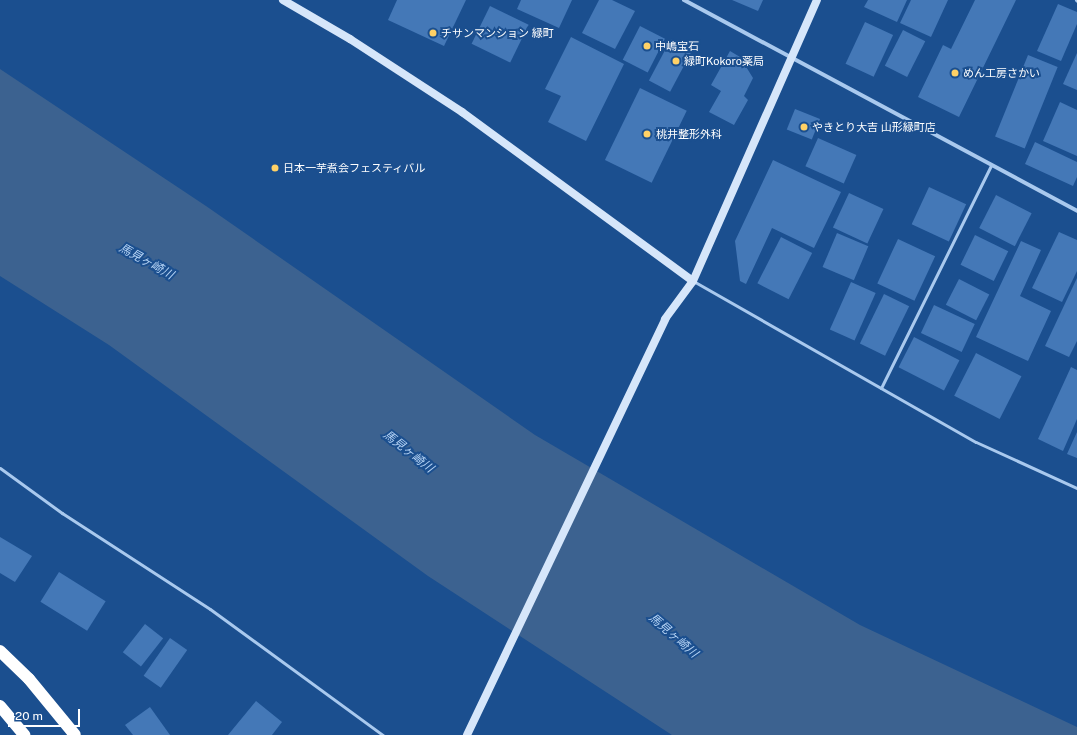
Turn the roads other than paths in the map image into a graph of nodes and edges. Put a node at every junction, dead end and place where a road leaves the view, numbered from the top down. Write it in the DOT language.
graph roads {
  1 [pos="283,0"];
  2 [pos="684,0"];
  3 [pos="817,0"];
  4 [pos="792,60"];
  5 [pos="991,165"];
  6 [pos="1077,210"];
  7 [pos="693,281"];
  8 [pos="881,388"];
  9 [pos="0,468"];
  10 [pos="1077,488"];
  11 [pos="0,652"];
  12 [pos="0,706"];
  13 [pos="24,735"];
  14 [pos="75,735"];
  15 [pos="382,735"];
  16 [pos="467,735"];
  1 -- 7 [label="street"];
  2 -- 4 [label="street"];
  3 -- 4 [label="street"];
  4 -- 5 [label="street"];
  4 -- 7 [label="street"];
  5 -- 6 [label="street"];
  5 -- 8 [label="lane"];
  7 -- 8 [label="lane"];
  7 -- 16 [label="street"];
  8 -- 10 [label="lane"];
  9 -- 15 [label="lane"];
  11 -- 14 [label="highway"];
  12 -- 13 [label="highway"];
}
